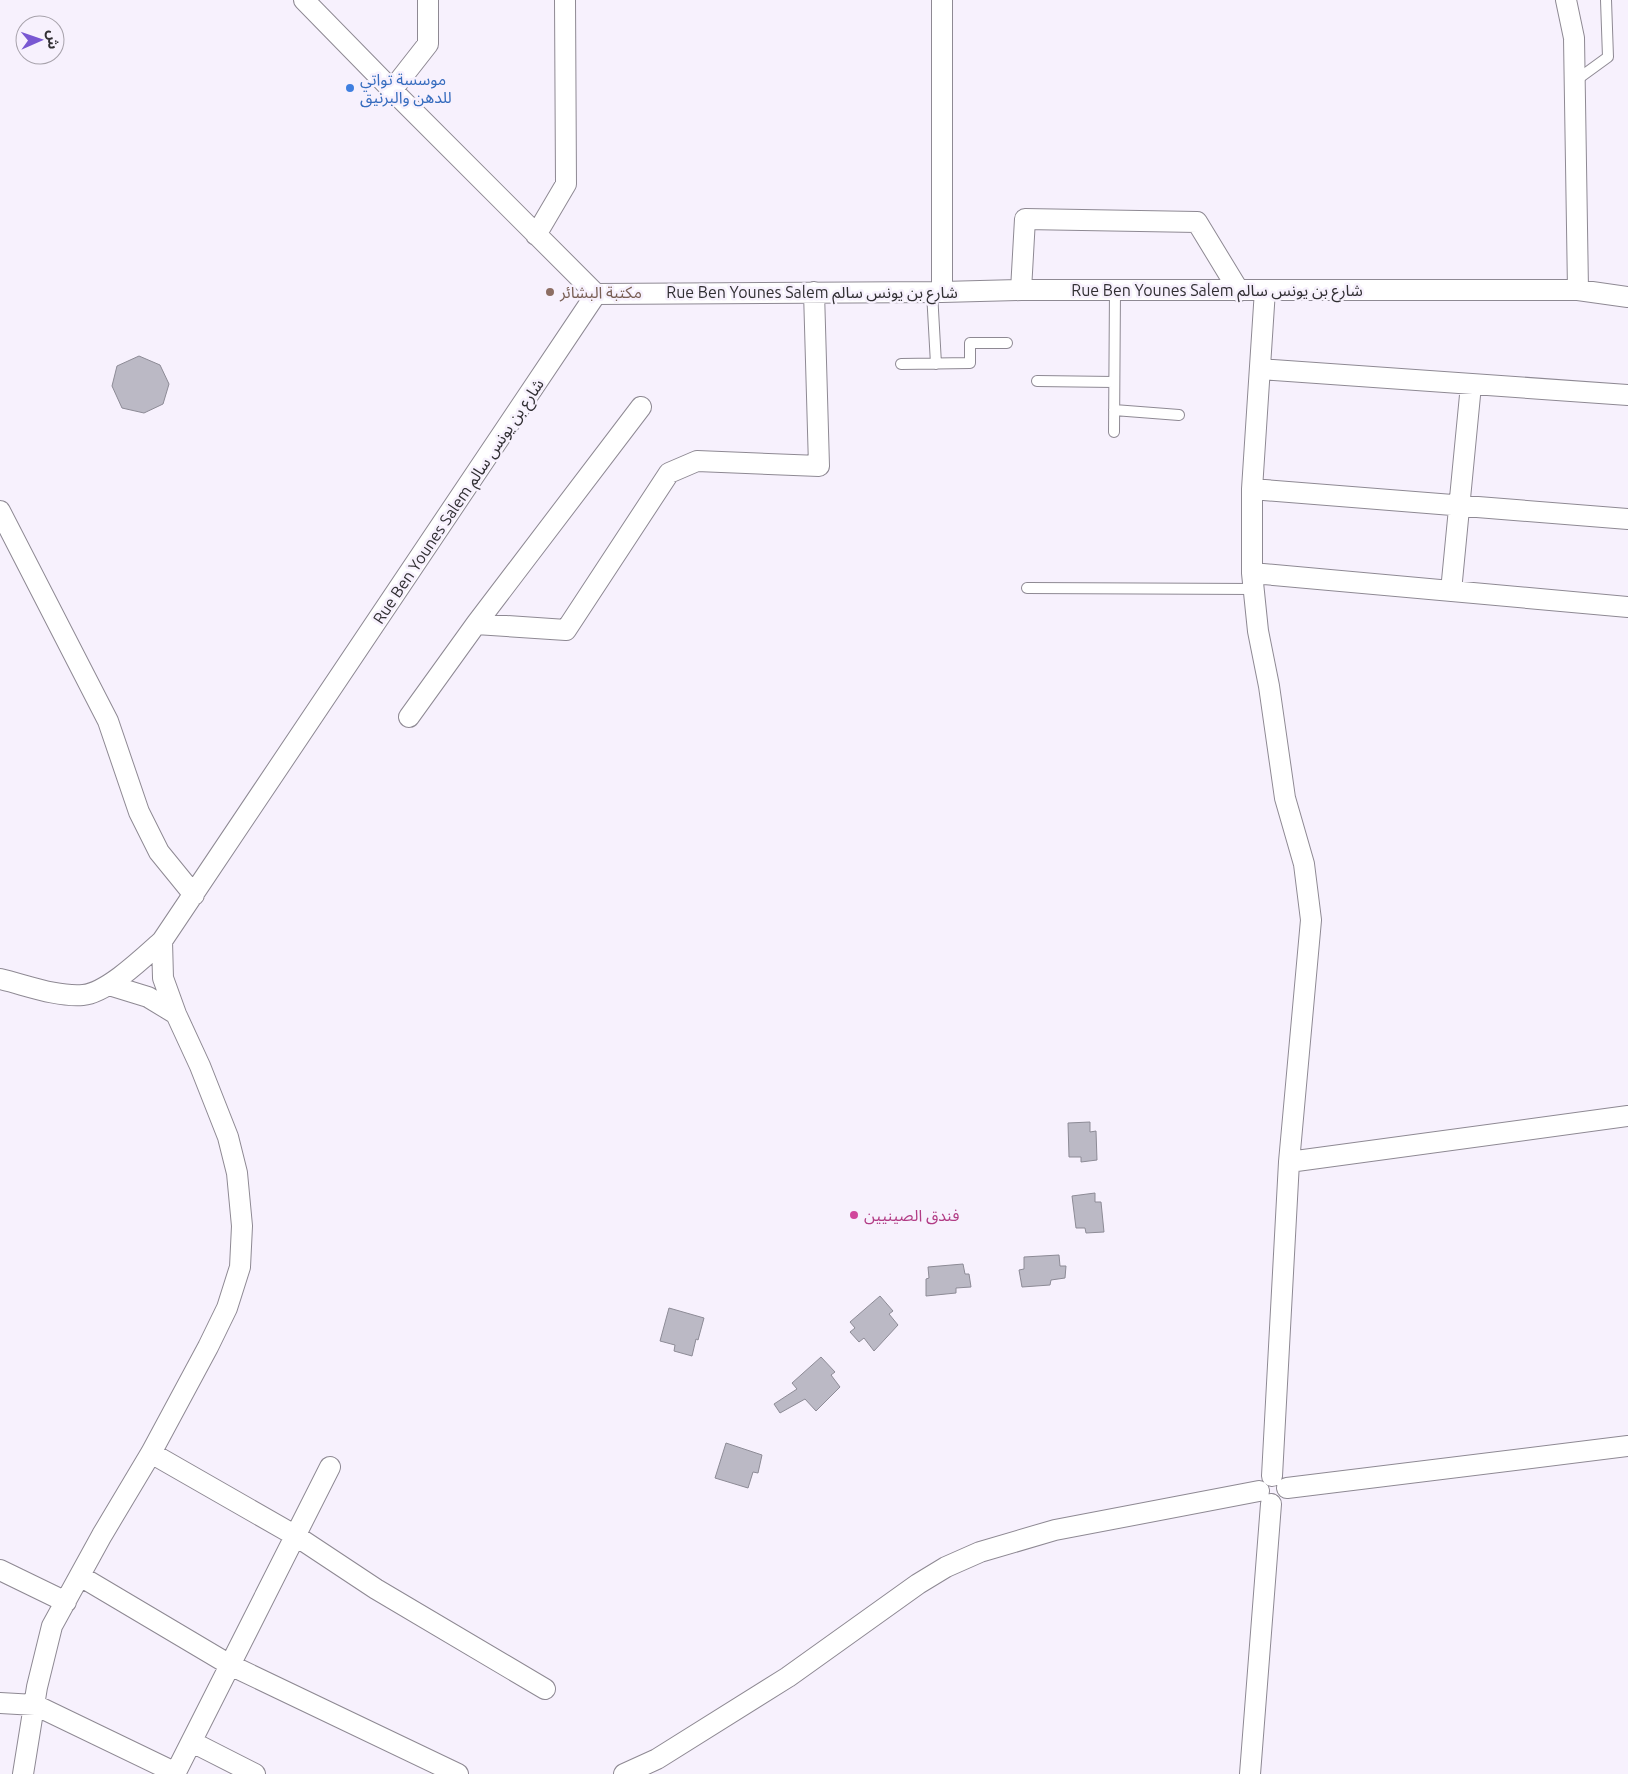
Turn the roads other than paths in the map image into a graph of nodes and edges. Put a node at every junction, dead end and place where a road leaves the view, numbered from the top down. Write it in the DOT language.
graph roads {
  1 [pos="304,0"];
  2 [pos="428,0"];
  3 [pos="565,0"];
  4 [pos="942,0"];
  5 [pos="1566,0"];
  6 [pos="1606,0"];
  7 [pos="1575,82"];
  8 [pos="392,90"];
  9 [pos="536,235"];
  10 [pos="1021,290"];
  11 [pos="1116,290"];
  12 [pos="1265,290"];
  13 [pos="1578,290"];
  14 [pos="1239,291"];
  15 [pos="814,292"];
  16 [pos="937,292"];
  17 [pos="596,294"];
  18 [pos="1626,300"];
  19 [pos="1007,343"];
  20 [pos="901,364"];
  21 [pos="936,364"];
  22 [pos="1260,369"];
  23 [pos="1037,381"];
  24 [pos="1114,382"];
  25 [pos="1471,385"];
  26 [pos="1628,395"];
  27 [pos="641,407"];
  28 [pos="1114,410"];
  29 [pos="1180,416"];
  30 [pos="1114,432"];
  31 [pos="1252,489"];
  32 [pos="1459,505"];
  33 [pos="0,511"];
  34 [pos="1628,519"];
  35 [pos="1253,581"];
  36 [pos="1027,588"];
  37 [pos="1451,591"];
  38 [pos="1628,607"];
  39 [pos="476,624"];
  40 [pos="409,717"];
  41 [pos="194,895"];
  42 [pos="162,941"];
  43 [pos="0,979"];
  44 [pos="109,985"];
  45 [pos="176,1014"];
  46 [pos="1628,1116"];
  47 [pos="1289,1162"];
  48 [pos="1628,1446"];
  49 [pos="151,1453"];
  50 [pos="330,1467"];
  51 [pos="1272,1490"];
  52 [pos="296,1536"];
  53 [pos="0,1570"];
  54 [pos="80,1576"];
  55 [pos="66,1602"];
  56 [pos="230,1665"];
  57 [pos="545,1689"];
  58 [pos="0,1703"];
  59 [pos="34,1704"];
  60 [pos="192,1742"];
  61 [pos="23,1774"];
  62 [pos="176,1774"];
  63 [pos="255,1774"];
  64 [pos="458,1774"];
  65 [pos="624,1774"];
  66 [pos="1250,1774"];
  1 -- 8 [label="street"];
  2 -- 8 [label="street"];
  3 -- 9 [label="street"];
  4 -- 16 [label="street"];
  5 -- 7 [label="street"];
  6 -- 7 [label="lane"];
  7 -- 13 [label="street"];
  8 -- 9 [label="street"];
  9 -- 17 [label="street"];
  10 -- 11 [label="street, Rue Ben Younes Salem شارع بن يونس سالم"];
  10 -- 14 [label="street"];
  10 -- 16 [label="street, Rue Ben Younes Salem شارع بن يونس سالم"];
  11 -- 14 [label="street, Rue Ben Younes Salem شارع بن يونس سالم"];
  11 -- 24 [label="lane"];
  12 -- 13 [label="street, Rue Ben Younes Salem شارع بن يونس سالم"];
  12 -- 14 [label="street, Rue Ben Younes Salem شارع بن يونس سالم"];
  12 -- 22 [label="street"];
  13 -- 18 [label="street, Rue Ben Younes Salem شارع بن يونس سالم"];
  15 -- 16 [label="street, Rue Ben Younes Salem شارع بن يونس سالم"];
  15 -- 17 [label="street, Rue Ben Younes Salem شارع بن يونس سالم"];
  15 -- 39 [label="street"];
  16 -- 21 [label="lane"];
  17 -- 41 [label="street, Rue Ben Younes Salem شارع بن يونس سالم"];
  19 -- 21 [label="lane"];
  20 -- 21 [label="lane"];
  22 -- 25 [label="street"];
  22 -- 31 [label="street"];
  23 -- 24 [label="lane"];
  24 -- 28 [label="lane"];
  25 -- 26 [label="street"];
  25 -- 32 [label="street"];
  27 -- 39 [label="street"];
  28 -- 29 [label="lane"];
  28 -- 30 [label="lane"];
  31 -- 32 [label="street"];
  31 -- 35 [label="street"];
  32 -- 34 [label="street"];
  32 -- 37 [label="street"];
  33 -- 41 [label="street"];
  35 -- 36 [label="lane"];
  35 -- 37 [label="street"];
  35 -- 47 [label="street"];
  37 -- 38 [label="street"];
  39 -- 40 [label="street"];
  41 -- 42 [label="street, Rue Ben Younes Salem شارع بن يونس سالم"];
  42 -- 44 [label="street, Rue Ben Younes Salem شارع بن يونس سالم"];
  42 -- 45 [label="street"];
  43 -- 44 [label="street, Rue Ben Younes Salem شارع بن يونس سالم"];
  44 -- 45 [label="street"];
  45 -- 49 [label="street"];
  46 -- 47 [label="street"];
  47 -- 51 [label="street"];
  48 -- 51 [label="street"];
  49 -- 52 [label="street"];
  49 -- 54 [label="street"];
  50 -- 52 [label="street"];
  51 -- 65 [label="street"];
  51 -- 66 [label="street"];
  52 -- 56 [label="street"];
  52 -- 57 [label="street"];
  53 -- 55 [label="street"];
  54 -- 55 [label="street"];
  54 -- 56 [label="street"];
  55 -- 59 [label="street"];
  56 -- 60 [label="street"];
  56 -- 64 [label="street"];
  58 -- 59 [label="street"];
  59 -- 61 [label="street"];
  59 -- 62 [label="street"];
  60 -- 62 [label="street"];
  60 -- 63 [label="street"];
}
